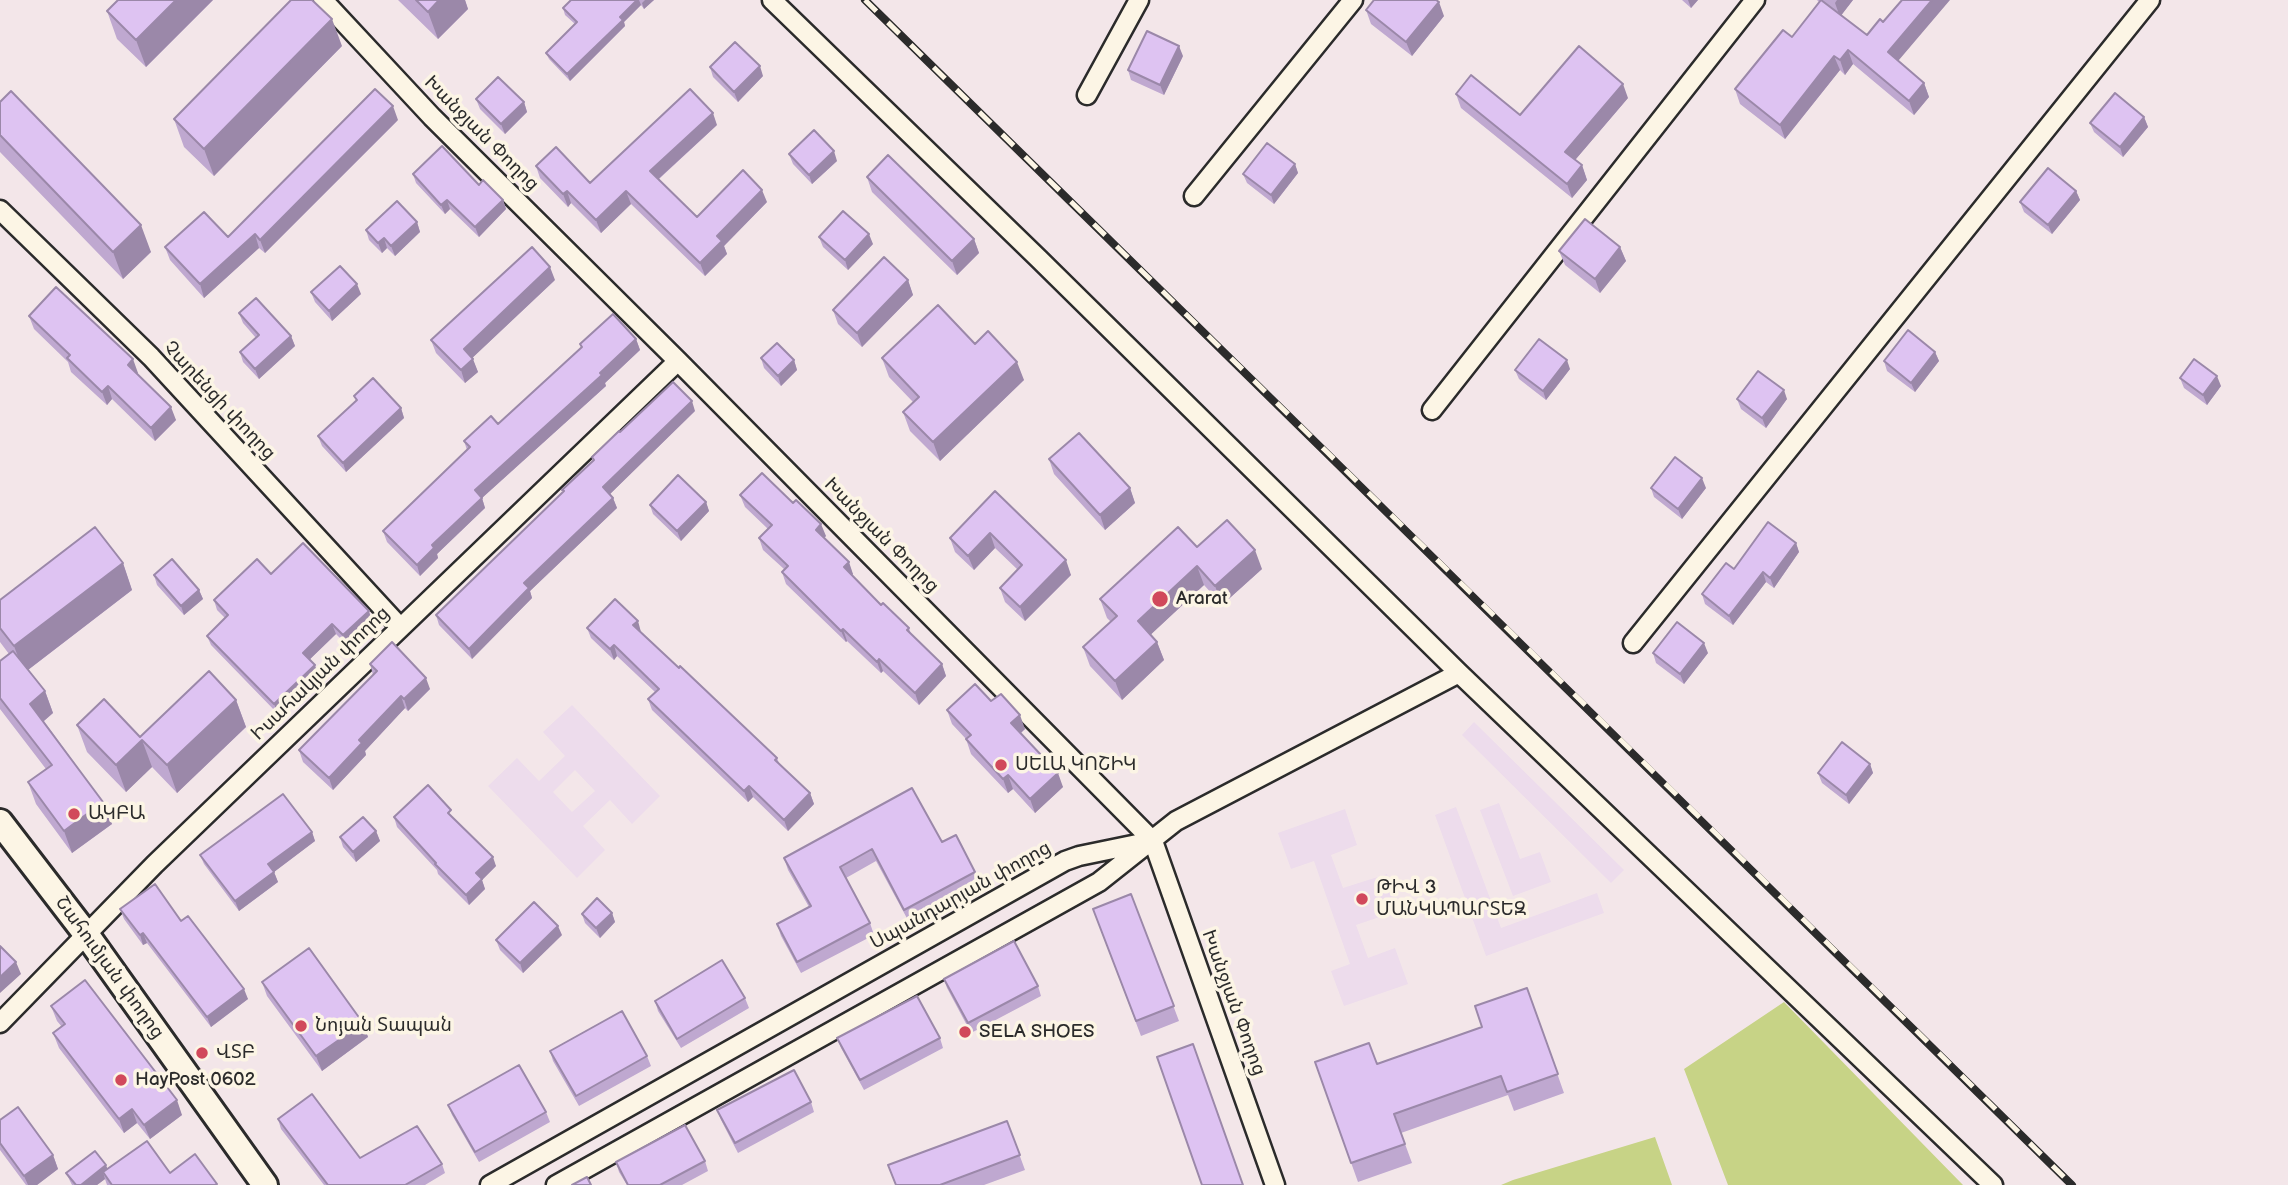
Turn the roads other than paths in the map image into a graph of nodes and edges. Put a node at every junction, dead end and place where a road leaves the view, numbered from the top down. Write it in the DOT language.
graph roads {
  1 [pos="323,0"];
  2 [pos="772,0"];
  3 [pos="1139,0"];
  4 [pos="1353,0"];
  5 [pos="1755,0"];
  6 [pos="2150,0"];
  7 [pos="1087,95"];
  8 [pos="1194,196"];
  9 [pos="0,210"];
  10 [pos="678,361"];
  11 [pos="1432,410"];
  12 [pos="400,627"];
  13 [pos="1633,643"];
  14 [pos="1459,673"];
  15 [pos="0,822"];
  16 [pos="1153,841"];
  17 [pos="86,934"];
  18 [pos="0,1023"];
  19 [pos="265,1185"];
  20 [pos="490,1185"];
  21 [pos="556,1185"];
  22 [pos="1275,1185"];
  23 [pos="1993,1185"];
  1 -- 10 [label="street, Խանջյան Փողոց"];
  2 -- 14 [label="street"];
  3 -- 7 [label="street"];
  4 -- 8 [label="street"];
  5 -- 11 [label="street"];
  6 -- 13 [label="street"];
  9 -- 12 [label="street, Չարենցի փողոց"];
  10 -- 12 [label="street, Իսահակյան փողոց"];
  10 -- 16 [label="street, Խանջյան Փողոց"];
  12 -- 17 [label="street, Իսահակյան փողոց"];
  14 -- 16 [label="street"];
  14 -- 23 [label="street"];
  15 -- 17 [label="main road, Շահումյան փողոց"];
  16 -- 20 [label="street, Սպանդարյան փողոց"];
  16 -- 21 [label="street"];
  16 -- 22 [label="street, Խանջյան Փողոց"];
  17 -- 18 [label="street, Իսահակյան փողոց"];
  17 -- 19 [label="main road, Շահումյան փողոց"];
}
